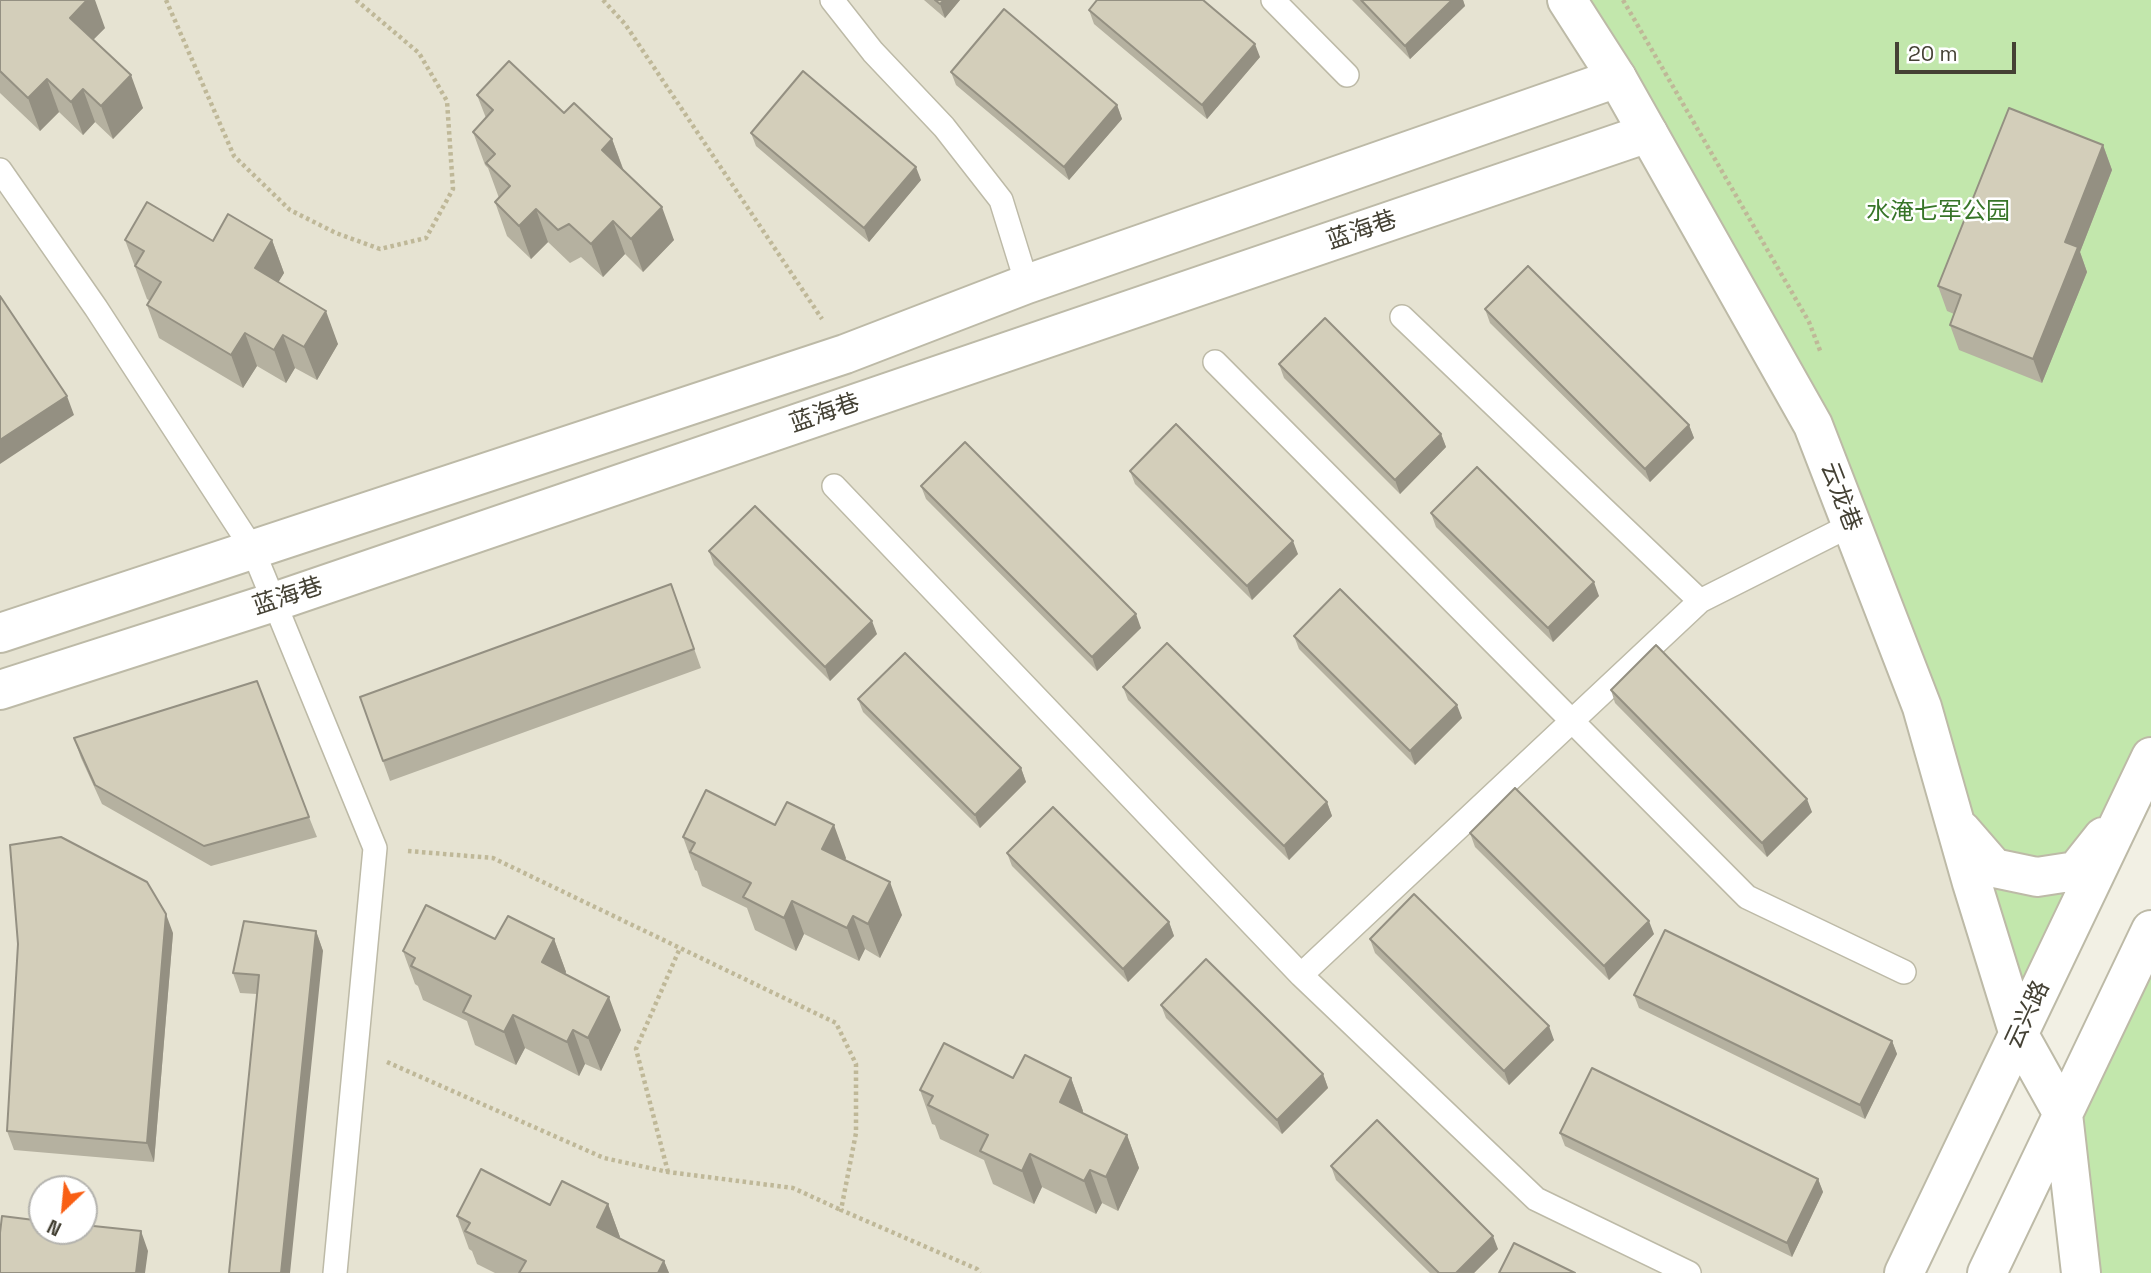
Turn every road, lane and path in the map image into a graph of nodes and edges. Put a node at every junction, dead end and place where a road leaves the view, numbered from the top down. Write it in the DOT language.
graph roads {
  1 [pos="166,0"];
  2 [pos="356,0"];
  3 [pos="603,0"];
  4 [pos="832,0"];
  5 [pos="1273,0"];
  6 [pos="1567,0"];
  7 [pos="1347,75"];
  8 [pos="1617,78"];
  9 [pos="1648,133"];
  10 [pos="0,170"];
  11 [pos="1027,284"];
  12 [pos="1402,317"];
  13 [pos="845,354"];
  14 [pos="1214,362"];
  15 [pos="834,486"];
  16 [pos="1851,525"];
  17 [pos="252,548"];
  18 [pos="1700,601"];
  19 [pos="274,602"];
  20 [pos="0,633"];
  21 [pos="0,690"];
  22 [pos="1573,720"];
  23 [pos="2151,757"];
  24 [pos="2128,805"];
  25 [pos="1955,823"];
  26 [pos="375,848"];
  27 [pos="2151,930"];
  28 [pos="680,948"];
  29 [pos="1904,972"];
  30 [pos="1301,975"];
  31 [pos="2019,1035"];
  32 [pos="356,1048"];
  33 [pos="2063,1114"];
  34 [pos="668,1172"];
  35 [pos="841,1210"];
  36 [pos="335,1273"];
  37 [pos="980,1273"];
  38 [pos="1689,1273"];
  39 [pos="1904,1273"];
  40 [pos="1987,1273"];
  41 [pos="2081,1273"];
  1 -- 2 [label="path"];
  3 -- 13 [label="path"];
  4 -- 11 [label="lane"];
  5 -- 7 [label="lane"];
  6 -- 8 [label="street, 云龙巷"];
  8 -- 9 [label="street, 云龙巷"];
  8 -- 11 [label="street, 蓝海巷"];
  9 -- 16 [label="street, 云龙巷"];
  9 -- 19 [label="street, 蓝海巷"];
  10 -- 17 [label="lane"];
  11 -- 13 [label="street, 蓝海巷"];
  12 -- 18 [label="lane"];
  13 -- 17 [label="street, 蓝海巷"];
  14 -- 22 [label="lane"];
  15 -- 30 [label="lane"];
  16 -- 18 [label="lane"];
  16 -- 25 [label="street, 云龙巷"];
  17 -- 19 [label="lane"];
  17 -- 20 [label="street, 蓝海巷"];
  18 -- 22 [label="lane"];
  19 -- 21 [label="street, 蓝海巷"];
  19 -- 26 [label="lane"];
  22 -- 29 [label="lane"];
  22 -- 30 [label="lane"];
  23 -- 24 [label="street, 云兴路"];
  24 -- 25 [label="street"];
  24 -- 31 [label="street, 云兴路"];
  25 -- 31 [label="street, 云龙巷"];
  26 -- 28 [label="path"];
  26 -- 32 [label="lane"];
  27 -- 33 [label="street"];
  28 -- 34 [label="path"];
  28 -- 35 [label="path"];
  30 -- 38 [label="lane"];
  31 -- 33 [label="street, 云龙巷"];
  31 -- 39 [label="street, 云兴路"];
  32 -- 34 [label="path"];
  32 -- 36 [label="lane"];
  33 -- 40 [label="street"];
  33 -- 41 [label="street"];
  34 -- 35 [label="path"];
  35 -- 37 [label="path"];
}
